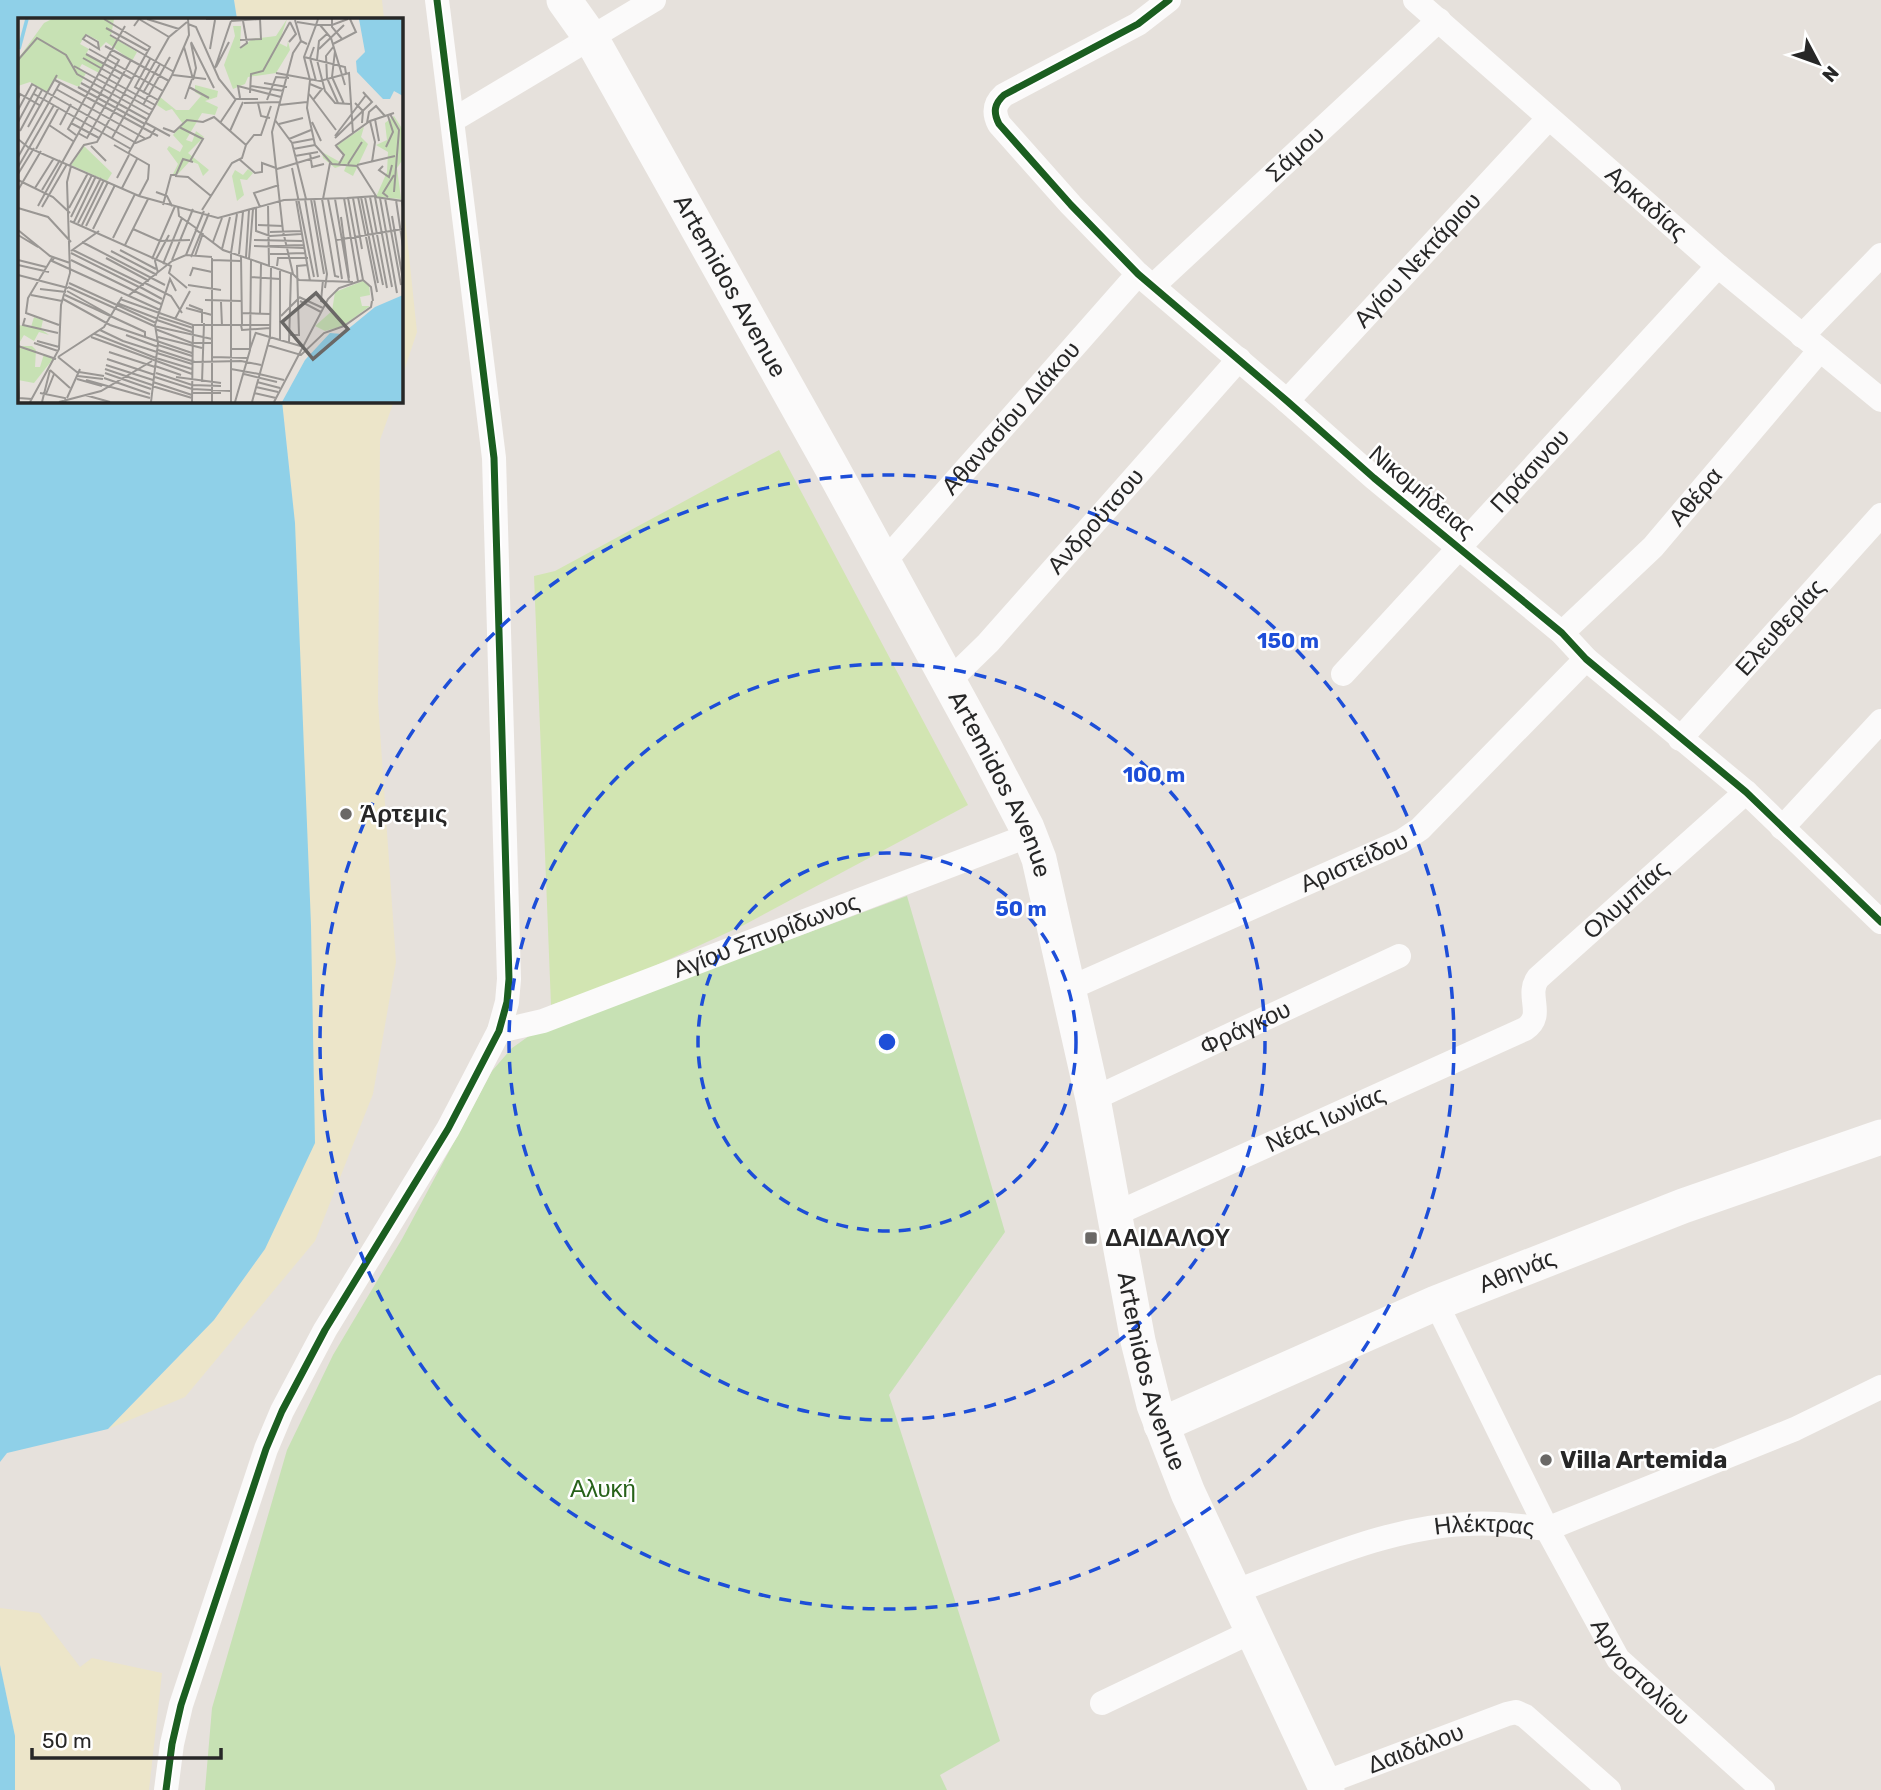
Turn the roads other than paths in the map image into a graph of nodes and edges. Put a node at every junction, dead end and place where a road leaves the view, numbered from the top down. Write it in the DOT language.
graph roads {
  1 [pos="437,0"];
  2 [pos="564,0"];
  3 [pos="653,0"];
  4 [pos="1169,0"];
  5 [pos="1415,0"];
  6 [pos="1439,20"];
  7 [pos="591,38"];
  8 [pos="1548,118"];
  9 [pos="453,120"];
  10 [pos="1881,255"];
  11 [pos="1718,266"];
  12 [pos="1146,280"];
  13 [pos="1811,343"];
  14 [pos="1239,359"];
  15 [pos="1881,400"];
  16 [pos="1287,401"];
  17 [pos="1881,515"];
  18 [pos="1458,548"];
  19 [pos="884,562"];
  20 [pos="1562,633"];
  21 [pos="1586,659"];
  22 [pos="1343,674"];
  23 [pos="949,681"];
  24 [pos="1881,721"];
  25 [pos="1680,739"];
  26 [pos="1746,792"];
  27 [pos="1782,828"];
  28 [pos="1030,835"];
  29 [pos="1877,911"];
  30 [pos="1399,956"];
  31 [pos="1068,989"];
  32 [pos="1534,1020"];
  33 [pos="499,1031"];
  34 [pos="1093,1099"];
  35 [pos="1881,1137"];
  36 [pos="1113,1215"];
  37 [pos="1436,1303"];
  38 [pos="1881,1387"];
  39 [pos="1161,1426"];
  40 [pos="1547,1529"];
  41 [pos="1236,1591"];
  42 [pos="1253,1631"];
  43 [pos="1102,1703"];
  44 [pos="1325,1786"];
  45 [pos="166,1790"];
  46 [pos="1609,1790"];
  47 [pos="1763,1790"];
  1 -- 9 [label="street"];
  2 -- 7 [label="main road, Artemidos Avenue"];
  3 -- 7 [label="street"];
  4 -- 12 [label="street, Νικομήδειας"];
  5 -- 6 [label="street, Αρκαδίας"];
  6 -- 8 [label="street, Αρκαδίας"];
  6 -- 12 [label="street, Σάμου"];
  7 -- 9 [label="street"];
  7 -- 19 [label="main road, Artemidos Avenue"];
  8 -- 11 [label="street, Αρκαδίας"];
  8 -- 16 [label="street, Αγίου Νεκτάριου"];
  9 -- 33 [label="street"];
  10 -- 13 [label="street, Αθέρα"];
  11 -- 13 [label="street, Αρκαδίας"];
  11 -- 18 [label="street, Πράσινου"];
  12 -- 14 [label="street, Νικομήδειας"];
  12 -- 19 [label="street, Αθανασίου Διάκου"];
  13 -- 15 [label="street, Αρκαδίας"];
  13 -- 20 [label="street, Αθέρα"];
  14 -- 16 [label="street, Νικομήδειας"];
  14 -- 23 [label="street, Ανδρούτσου"];
  16 -- 18 [label="street, Νικομήδειας"];
  17 -- 25 [label="street, Ελευθερίας"];
  18 -- 20 [label="street, Νικομήδειας"];
  18 -- 22 [label="street, Πράσινου"];
  19 -- 23 [label="main road, Artemidos Avenue"];
  20 -- 21 [label="street, Νικομήδειας"];
  21 -- 25 [label="street, Νικομήδειας"];
  21 -- 31 [label="street, Αριστείδου"];
  23 -- 28 [label="main road, Artemidos Avenue"];
  24 -- 27 [label="street"];
  25 -- 26 [label="street, Νικομήδειας"];
  26 -- 27 [label="street, Νικομήδειας"];
  26 -- 32 [label="street, Ολυμπίας"];
  27 -- 29 [label="street, Νικομήδειας"];
  28 -- 31 [label="main road, Artemidos Avenue"];
  28 -- 33 [label="street, Αγίου Σπυρίδωνος"];
  30 -- 34 [label="street, Φράγκου"];
  31 -- 34 [label="main road, Artemidos Avenue"];
  32 -- 36 [label="street, Νέας Ιωνίας"];
  33 -- 45 [label="street"];
  34 -- 36 [label="main road, Artemidos Avenue"];
  35 -- 37 [label="main road, Αθηνάς"];
  36 -- 39 [label="main road, Artemidos Avenue"];
  37 -- 39 [label="main road, Αθηνάς"];
  37 -- 40 [label="street, Αργοστολίου"];
  38 -- 40 [label="street, Ηλέκτρας"];
  39 -- 41 [label="main road, Artemidos Avenue"];
  40 -- 41 [label="street, Ηλέκτρας"];
  40 -- 47 [label="street, Αργοστολίου"];
  41 -- 42 [label="main road, Artemidos Avenue"];
  42 -- 43 [label="street"];
  42 -- 44 [label="main road, Artemidos Avenue"];
  44 -- 46 [label="street, Δαιδάλου"];
}
